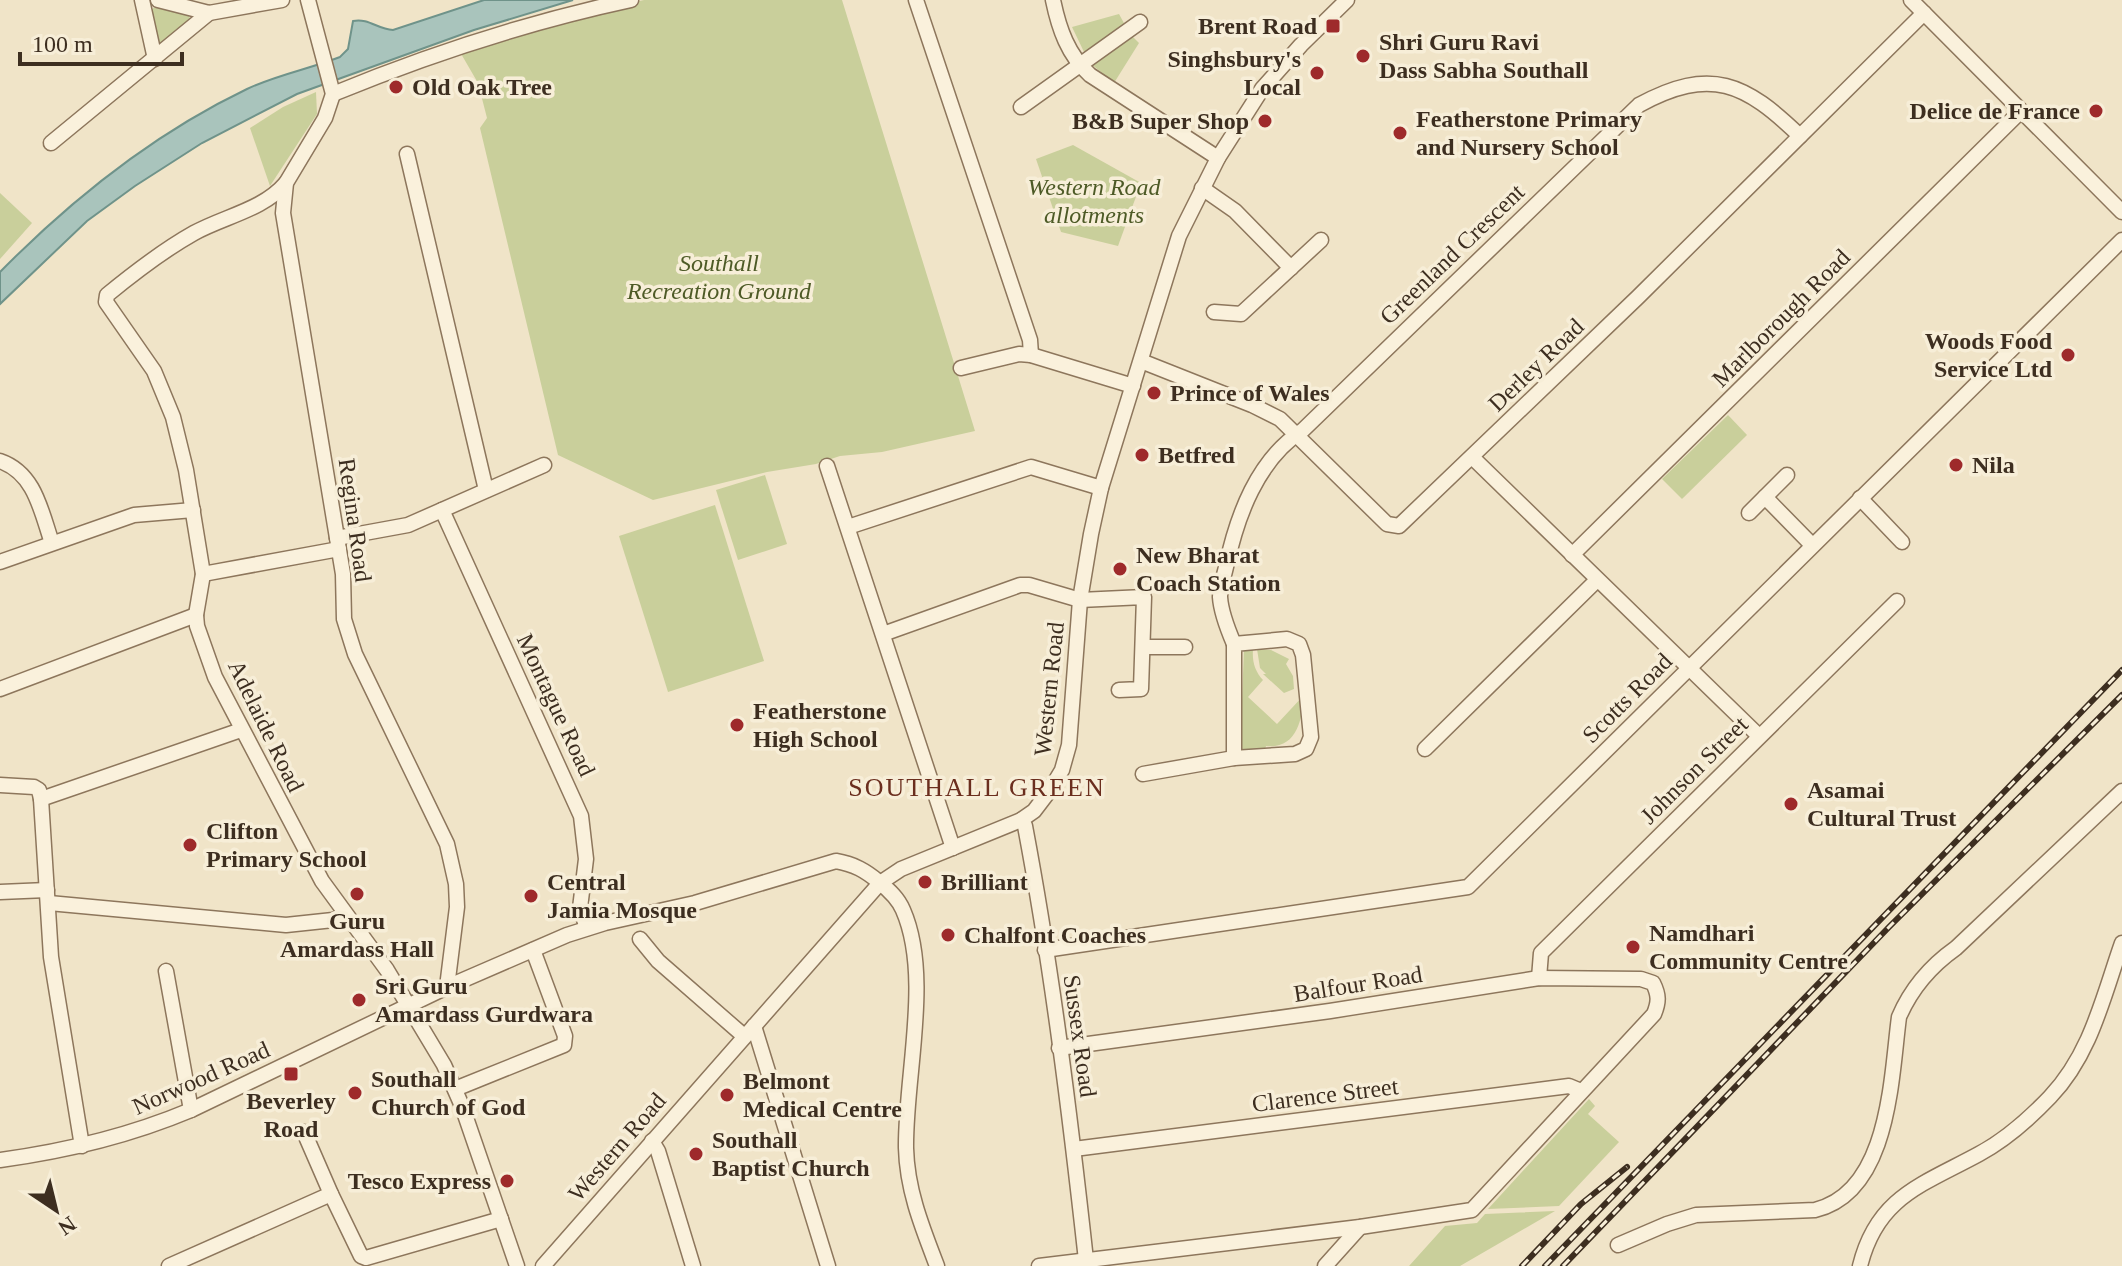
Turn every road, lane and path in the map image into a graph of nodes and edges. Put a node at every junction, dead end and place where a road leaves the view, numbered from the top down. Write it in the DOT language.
graph roads {
  1 [pos="142,0"];
  2 [pos="158,0"];
  3 [pos="282,0"];
  4 [pos="308,0"];
  5 [pos="631,0"];
  6 [pos="916,0"];
  7 [pos="1053,0"];
  8 [pos="1347,0"];
  9 [pos="1911,0"];
  10 [pos="209,13"];
  11 [pos="1924,13"];
  12 [pos="1140,22"];
  13 [pos="155,59"];
  14 [pos="1079,65"];
  15 [pos="332,90"];
  16 [pos="1021,107"];
  17 [pos="2021,111"];
  18 [pos="1800,136"];
  19 [pos="51,143"];
  20 [pos="407,154"];
  21 [pos="1218,158"];
  22 [pos="286,183"];
  23 [pos="1202,188"];
  24 [pos="259,204"];
  25 [pos="2122,212"];
  26 [pos="285,223"];
  27 [pos="1321,240"];
  28 [pos="2122,240"];
  29 [pos="1291,268"];
  30 [pos="1214,312"];
  31 [pos="1031,355"];
  32 [pos="1141,361"];
  33 [pos="961,368"];
  34 [pos="1133,386"];
  35 [pos="1297,434"];
  36 [pos="1472,457"];
  37 [pos="0,461"];
  38 [pos="544,465"];
  39 [pos="827,466"];
  40 [pos="1787,475"];
  41 [pos="1101,488"];
  42 [pos="486,490"];
  43 [pos="1765,497"];
  44 [pos="1860,498"];
  45 [pos="193,510"];
  46 [pos="442,510"];
  47 [pos="1749,513"];
  48 [pos="848,527"];
  49 [pos="1902,542"];
  50 [pos="52,543"];
  51 [pos="338,544"];
  52 [pos="1812,545"];
  53 [pos="1572,555"];
  54 [pos="0,562"];
  55 [pos="203,574"];
  56 [pos="1597,580"];
  57 [pos="1080,600"];
  58 [pos="1897,601"];
  59 [pos="196,615"];
  60 [pos="883,634"];
  61 [pos="1234,644"];
  62 [pos="1143,647"];
  63 [pos="1185,647"];
  64 [pos="1688,668"];
  65 [pos="0,689"];
  66 [pos="1119,690"];
  67 [pos="241,730"];
  68 [pos="1759,736"];
  69 [pos="1425,749"];
  70 [pos="1234,758"];
  71 [pos="1143,774"];
  72 [pos="0,785"];
  73 [pos="2122,791"];
  74 [pos="38,793"];
  75 [pos="1021,820"];
  76 [pos="953,848"];
  77 [pos="880,883"];
  78 [pos="47,890"];
  79 [pos="0,892"];
  80 [pos="345,915"];
  81 [pos="587,928"];
  82 [pos="640,939"];
  83 [pos="2122,943"];
  84 [pos="533,950"];
  85 [pos="1045,950"];
  86 [pos="451,951"];
  87 [pos="166,971"];
  88 [pos="471,977"];
  89 [pos="1539,978"];
  90 [pos="447,987"];
  91 [pos="410,1005"];
  92 [pos="749,1031"];
  93 [pos="1059,1048"];
  94 [pos="455,1089"];
  95 [pos="1581,1091"];
  96 [pos="191,1110"];
  97 [pos="304,1132"];
  98 [pos="652,1141"];
  99 [pos="82,1146"];
  100 [pos="1074,1149"];
  101 [pos="0,1160"];
  102 [pos="331,1194"];
  103 [pos="501,1219"];
  104 [pos="1360,1227"];
  105 [pos="1618,1245"];
  106 [pos="1157,1258"];
  107 [pos="1086,1260"];
  108 [pos="169,1266"];
  109 [pos="517,1266"];
  110 [pos="543,1266"];
  111 [pos="693,1266"];
  112 [pos="828,1266"];
  113 [pos="937,1266"];
  114 [pos="1039,1266"];
  115 [pos="1325,1266"];
  116 [pos="1860,1266"];
  1 -- 13 [label="street"];
  2 -- 10 [label="street"];
  3 -- 10 [label="street"];
  4 -- 15 [label="street"];
  5 -- 15 [label="street"];
  6 -- 31 [label="street"];
  7 -- 14 [label="street"];
  8 -- 21 [label="street, Western Road"];
  9 -- 11 [label="street"];
  10 -- 13 [label="street"];
  11 -- 17 [label="street"];
  11 -- 18 [label="street, Derley Road"];
  12 -- 14 [label="street"];
  13 -- 19 [label="street"];
  14 -- 16 [label="street"];
  14 -- 21 [label="street"];
  15 -- 22 [label="street, Regina Road"];
  17 -- 25 [label="street"];
  17 -- 53 [label="street, Marlborough Road"];
  18 -- 35 [label="street, Greenland Crescent"];
  18 -- 36 [label="street, Derley Road"];
  20 -- 42 [label="street"];
  21 -- 23 [label="street, Western Road"];
  22 -- 24 [label="street"];
  22 -- 26 [label="street, Regina Road"];
  23 -- 29 [label="street"];
  23 -- 32 [label="street, Western Road"];
  24 -- 26 [label="street"];
  24 -- 45 [label="street, Adelaide Road"];
  26 -- 51 [label="street, Regina Road"];
  27 -- 29 [label="street"];
  28 -- 44 [label="street, Scotts Road"];
  29 -- 30 [label="street"];
  31 -- 33 [label="street"];
  31 -- 34 [label="street"];
  32 -- 34 [label="street, Western Road"];
  32 -- 35 [label="street, Derley Road"];
  34 -- 41 [label="street, Western Road"];
  35 -- 36 [label="street, Derley Road"];
  35 -- 61 [label="street, Greenland Crescent"];
  36 -- 53 [label="street"];
  37 -- 50 [label="street"];
  38 -- 42 [label="street"];
  39 -- 48 [label="street"];
  40 -- 43 [label="street"];
  41 -- 48 [label="street"];
  41 -- 57 [label="street, Western Road"];
  42 -- 46 [label="street"];
  43 -- 47 [label="street"];
  43 -- 52 [label="street"];
  44 -- 49 [label="street"];
  44 -- 52 [label="street, Scotts Road"];
  45 -- 50 [label="street"];
  45 -- 55 [label="street, Adelaide Road"];
  46 -- 51 [label="street"];
  46 -- 81 [label="street, Montague Road"];
  48 -- 60 [label="street"];
  50 -- 54 [label="street"];
  51 -- 55 [label="street"];
  51 -- 86 [label="street, Regina Road"];
  52 -- 64 [label="street, Scotts Road"];
  53 -- 56 [label="street"];
  55 -- 59 [label="street, Adelaide Road"];
  56 -- 64 [label="street"];
  56 -- 69 [label="street"];
  57 -- 60 [label="street"];
  57 -- 62 [label="street"];
  57 -- 75 [label="street, Western Road"];
  58 -- 68 [label="street, Johnson Street"];
  59 -- 65 [label="street"];
  59 -- 67 [label="street, Adelaide Road"];
  60 -- 76 [label="street"];
  61 -- 70 [label="street"];
  61 -- 70 [label="street"];
  62 -- 63 [label="street"];
  62 -- 66 [label="street"];
  64 -- 68 [label="street"];
  64 -- 85 [label="street, Scotts Road"];
  67 -- 74 [label="street"];
  67 -- 80 [label="street, Adelaide Road"];
  68 -- 89 [label="street, Johnson Street"];
  70 -- 71 [label="street"];
  72 -- 74 [label="street"];
  73 -- 105 [label="street"];
  74 -- 78 [label="street"];
  75 -- 76 [label="street, Western Road"];
  75 -- 85 [label="street, Sussex Road"];
  76 -- 77 [label="street, Western Road"];
  77 -- 81 [label="street, Norwood Road"];
  77 -- 92 [label="street, Western Road"];
  77 -- 113 [label="street"];
  78 -- 79 [label="street"];
  78 -- 80 [label="street"];
  78 -- 99 [label="street"];
  80 -- 91 [label="street, Adelaide Road"];
  81 -- 84 [label="street, Norwood Road"];
  82 -- 92 [label="street"];
  83 -- 116 [label="street"];
  84 -- 88 [label="street, Norwood Road"];
  84 -- 94 [label="street"];
  85 -- 93 [label="street, Sussex Road"];
  86 -- 88 [label="street"];
  86 -- 90 [label="street, Regina Road"];
  87 -- 96 [label="street"];
  88 -- 90 [label="street, Norwood Road"];
  89 -- 93 [label="street, Balfour Road"];
  89 -- 95 [label="street, Balfour Road"];
  90 -- 91 [label="street, Norwood Road"];
  91 -- 94 [label="street, Adelaide Road"];
  91 -- 96 [label="street, Norwood Road"];
  92 -- 98 [label="street, Western Road"];
  92 -- 112 [label="street"];
  93 -- 100 [label="street, Sussex Road"];
  94 -- 103 [label="street, Adelaide Road"];
  95 -- 100 [label="street, Clarence Street"];
  95 -- 104 [label="street"];
  96 -- 99 [label="street, Norwood Road"];
  97 -- 102 [label="street"];
  98 -- 110 [label="street, Western Road"];
  98 -- 111 [label="street"];
  99 -- 101 [label="street, Norwood Road"];
  100 -- 107 [label="street, Sussex Road"];
  102 -- 103 [label="street"];
  102 -- 108 [label="street"];
  103 -- 109 [label="street, Adelaide Road"];
  104 -- 106 [label="street"];
  104 -- 115 [label="street"];
  106 -- 107 [label="street"];
  107 -- 114 [label="street"];
}
